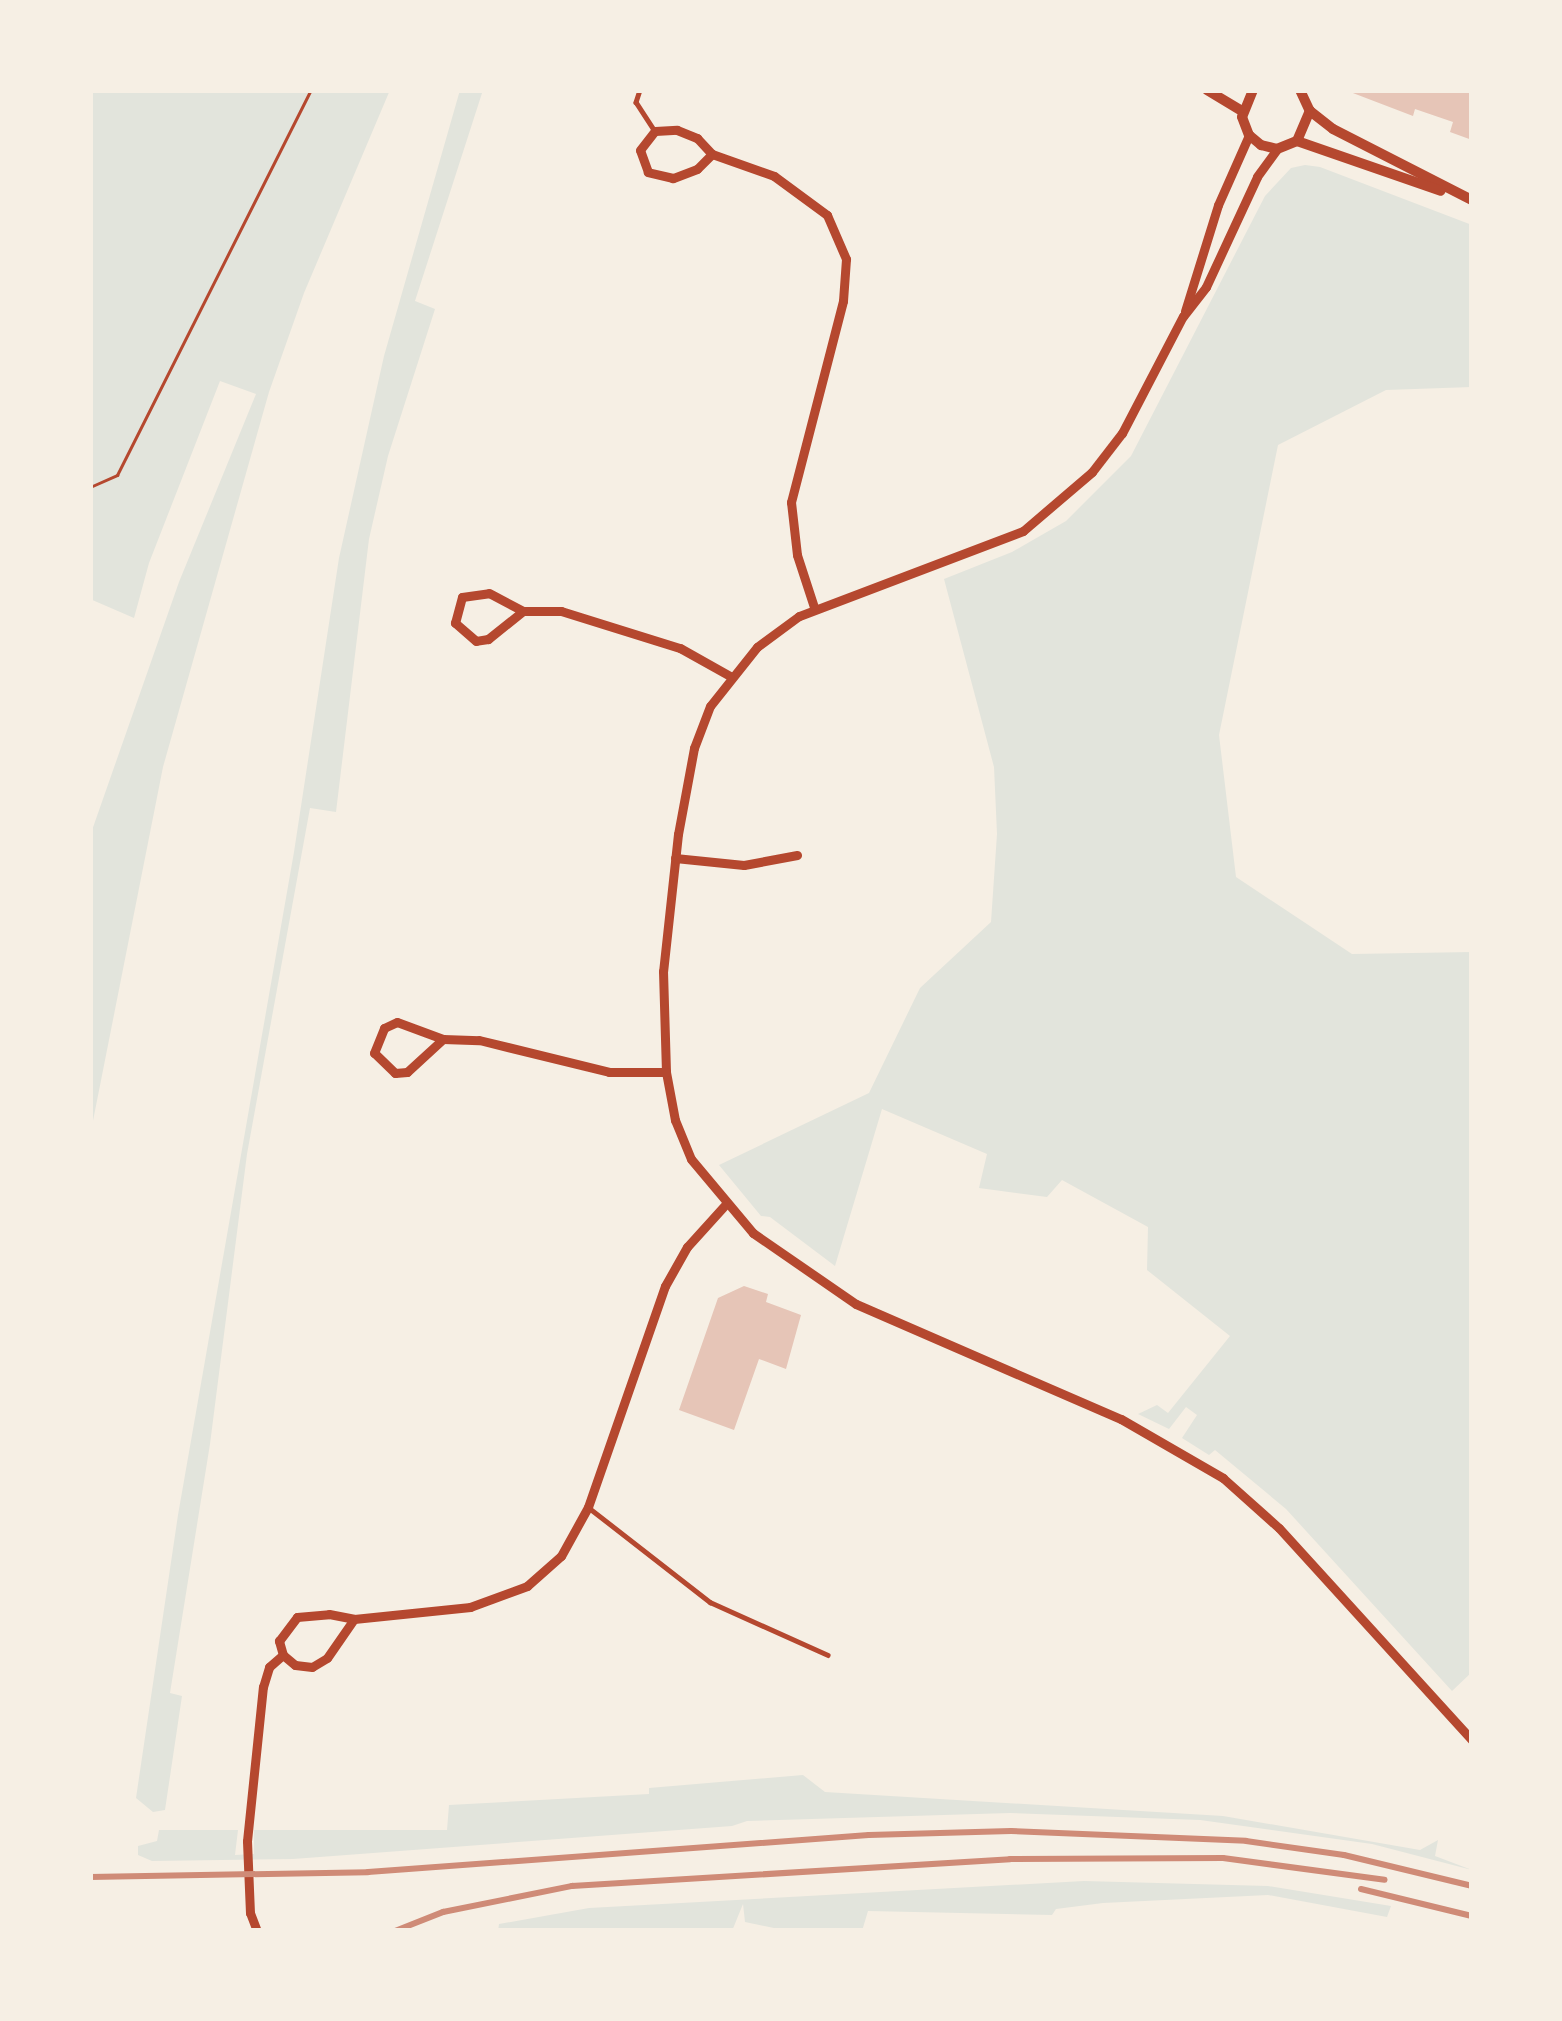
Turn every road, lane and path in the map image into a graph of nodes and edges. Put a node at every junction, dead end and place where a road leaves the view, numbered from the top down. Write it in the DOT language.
graph roads {
  1 [pos="311,90"];
  2 [pos="640,90"];
  3 [pos="1207,90"];
  4 [pos="1252,90"];
  5 [pos="1302,91"];
  6 [pos="1242,111"];
  7 [pos="1310,111"];
  8 [pos="655,131"];
  9 [pos="1249,135"];
  10 [pos="1297,141"];
  11 [pos="1276,148"];
  12 [pos="712,154"];
  13 [pos="1454,194"];
  14 [pos="1472,200"];
  15 [pos="1184,316"];
  16 [pos="90,487"];
  17 [pos="814,608"];
  18 [pos="523,611"];
  19 [pos="730,676"];
  20 [pos="797,855"];
  21 [pos="675,858"];
  22 [pos="443,1039"];
  23 [pos="666,1072"];
  24 [pos="724,1205"];
  25 [pos="588,1507"];
  26 [pos="354,1618"];
  27 [pos="283,1655"];
  28 [pos="828,1655"];
  29 [pos="1472,1740"];
  30 [pos="257,1931"];
  1 -- 16 [label="path"];
  2 -- 8 [label="lane"];
  3 -- 6 [label="street"];
  4 -- 6 [label="street"];
  5 -- 7 [label="street"];
  6 -- 9 [label="street"];
  7 -- 10 [label="street"];
  7 -- 13 [label="street"];
  8 -- 12 [label="street"];
  8 -- 12 [label="street"];
  9 -- 11 [label="street"];
  9 -- 15 [label="street"];
  10 -- 11 [label="street"];
  10 -- 13 [label="street"];
  11 -- 15 [label="street"];
  12 -- 17 [label="street"];
  13 -- 14 [label="street"];
  15 -- 17 [label="street"];
  17 -- 19 [label="street"];
  18 -- 18 [label="street"];
  18 -- 19 [label="street"];
  19 -- 21 [label="street"];
  20 -- 21 [label="street"];
  21 -- 23 [label="street"];
  22 -- 22 [label="street"];
  22 -- 23 [label="street"];
  23 -- 24 [label="street"];
  24 -- 25 [label="street"];
  24 -- 29 [label="street"];
  25 -- 26 [label="street"];
  25 -- 28 [label="lane"];
  26 -- 27 [label="street"];
  26 -- 27 [label="street"];
  27 -- 30 [label="street"];
}
